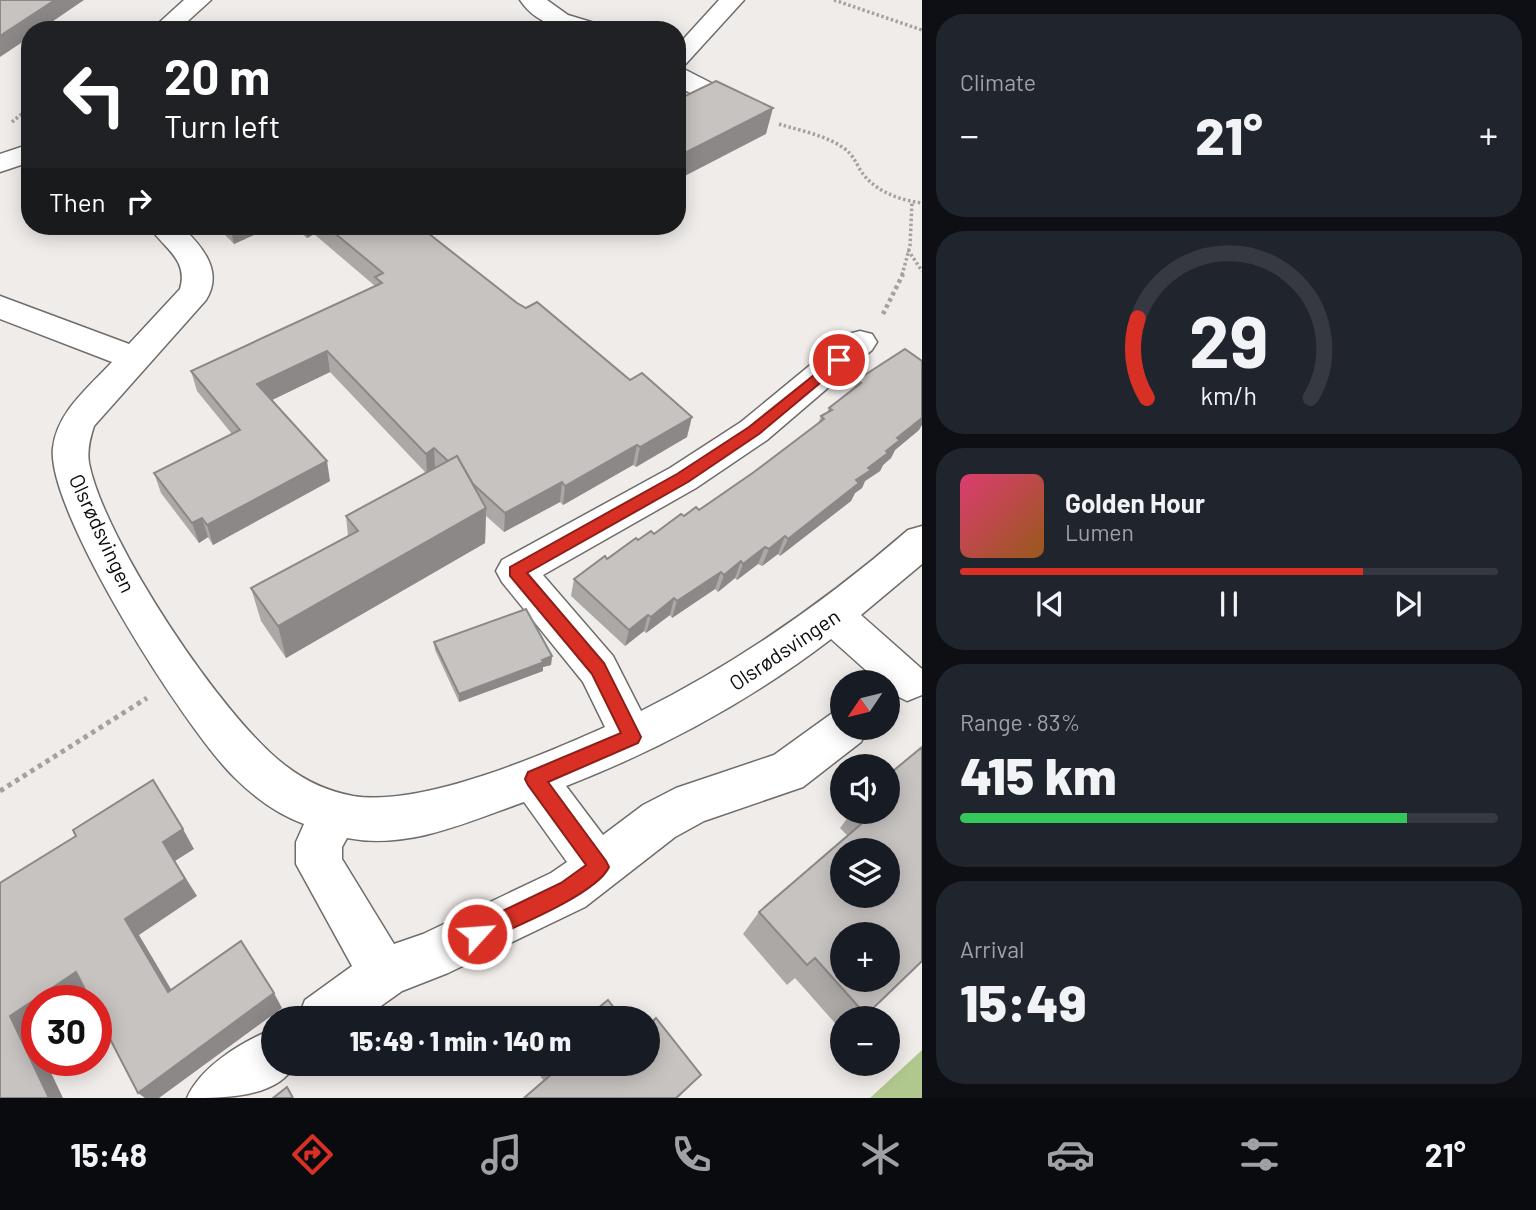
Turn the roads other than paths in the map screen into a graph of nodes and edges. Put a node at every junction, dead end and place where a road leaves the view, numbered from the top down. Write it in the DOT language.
graph roads {
  1 [pos="199,0"];
  2 [pos="532,0"];
  3 [pos="732,0"];
  4 [pos="174,21"];
  5 [pos="562,21"];
  6 [pos="686,52"];
  7 [pos="686,86"];
  8 [pos="755,117"];
  9 [pos="21,156"];
  10 [pos="0,164"];
  11 [pos="173,235"];
  12 [pos="0,307"];
  13 [pos="860,342"];
  14 [pos="134,358"];
  15 [pos="922,541"];
  16 [pos="834,616"];
  17 [pos="905,683"];
  18 [pos="632,737"];
  19 [pos="830,740"];
  20 [pos="534,779"];
  21 [pos="337,813"];
  22 [pos="599,867"];
  23 [pos="387,971"];
  24 [pos="339,1006"];
  25 [pos="261,1064"];
  26 [pos="214,1098"];
  1 -- 4 [label="street"];
  2 -- 5 [label="street"];
  3 -- 6 [label="street"];
  7 -- 8 [label="street"];
  9 -- 10 [label="street"];
  11 -- 14 [label="street, Olsrødsvingen"];
  12 -- 14 [label="street"];
  13 -- 18 [label="street"];
  14 -- 21 [label="street, Olsrødsvingen"];
  15 -- 16 [label="street, Olsrødsvingen"];
  16 -- 17 [label="street"];
  16 -- 18 [label="street, Olsrødsvingen"];
  18 -- 20 [label="street, Olsrødsvingen"];
  19 -- 22 [label="street"];
  20 -- 21 [label="street, Olsrødsvingen"];
  20 -- 22 [label="street"];
  21 -- 23 [label="street"];
  22 -- 23 [label="street"];
  23 -- 24 [label="street"];
  25 -- 26 [label="street"];
}
